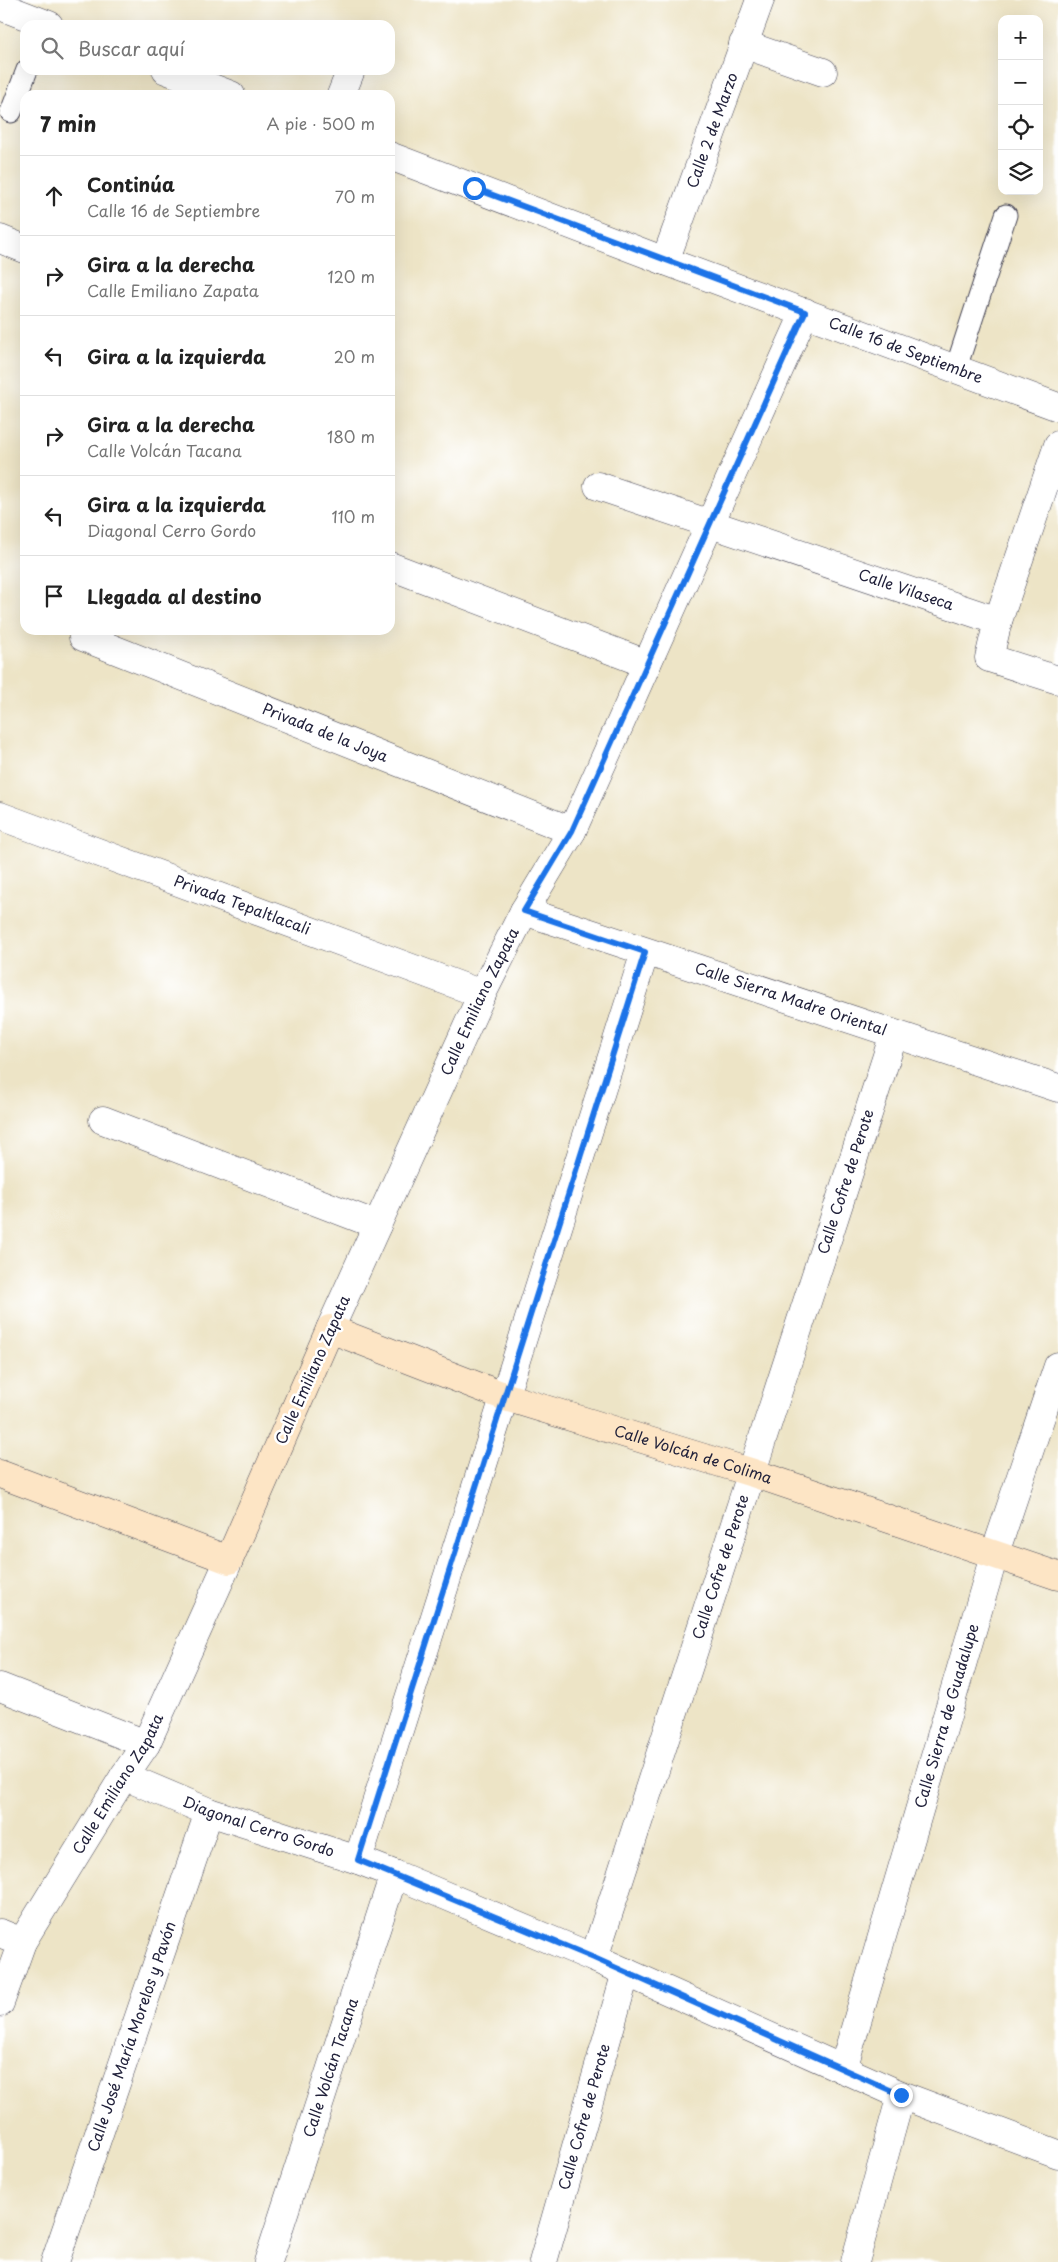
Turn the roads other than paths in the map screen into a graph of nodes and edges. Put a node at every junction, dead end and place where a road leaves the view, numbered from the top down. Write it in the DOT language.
graph roads {
  1 [pos="760,0"];
  2 [pos="0,6"];
  3 [pos="36,20"];
  4 [pos="744,44"];
  5 [pos="823,72"];
  6 [pos="25,75"];
  7 [pos="179,75"];
  8 [pos="349,75"];
  9 [pos="218,90"];
  10 [pos="343,90"];
  11 [pos="12,112"];
  12 [pos="395,158"];
  13 [pos="1006,216"];
  14 [pos="0,240"];
  15 [pos="20,247"];
  16 [pos="665,261"];
  17 [pos="805,312"];
  18 [pos="956,368"];
  19 [pos="1058,407"];
  20 [pos="1058,445"];
  21 [pos="598,486"];
  22 [pos="710,523"];
  23 [pos="395,568"];
  24 [pos="998,622"];
  25 [pos="84,635"];
  26 [pos="647,664"];
  27 [pos="1058,680"];
  28 [pos="0,816"];
  29 [pos="572,831"];
  30 [pos="524,911"];
  31 [pos="645,952"];
  32 [pos="482,994"];
  33 [pos="894,1034"];
  34 [pos="1058,1088"];
  35 [pos="103,1120"];
  36 [pos="377,1225"];
  37 [pos="330,1329"];
  38 [pos="1058,1366"];
  39 [pos="506,1397"];
  40 [pos="753,1473"];
  41 [pos="0,1474"];
  42 [pos="994,1556"];
  43 [pos="229,1560"];
  44 [pos="1058,1576"];
  45 [pos="0,1687"];
  46 [pos="146,1744"];
  47 [pos="124,1776"];
  48 [pos="209,1812"];
  49 [pos="358,1860"];
  50 [pos="394,1874"];
  51 [pos="11,1938"];
  52 [pos="594,1958"];
  53 [pos="626,1972"];
  54 [pos="0,2003"];
  55 [pos="843,2069"];
  56 [pos="901,2095"];
  57 [pos="1058,2154"];
  58 [pos="54,2262"];
  59 [pos="268,2262"];
  60 [pos="543,2262"];
  61 [pos="855,2262"];
  1 -- 4 [label="street, Calle 2 de Marzo"];
  2 -- 3 [label="street"];
  4 -- 5 [label="street"];
  4 -- 16 [label="street, Calle 2 de Marzo"];
  6 -- 11 [label="lane"];
  7 -- 9 [label="street"];
  8 -- 10 [label="street"];
  12 -- 16 [label="street, Calle 16 de Septiembre"];
  13 -- 18 [label="lane"];
  14 -- 15 [label="street"];
  16 -- 17 [label="street, Calle 16 de Septiembre"];
  17 -- 18 [label="street, Calle 16 de Septiembre"];
  17 -- 22 [label="street, Calle Emiliano Zapata"];
  18 -- 19 [label="street, Calle 16 de Septiembre"];
  20 -- 24 [label="street"];
  21 -- 22 [label="street, Calle Vilaseca"];
  22 -- 24 [label="street, Calle Vilaseca"];
  22 -- 26 [label="street, Calle Emiliano Zapata"];
  23 -- 26 [label="street"];
  24 -- 27 [label="street"];
  25 -- 29 [label="street, Privada de la Joya"];
  26 -- 29 [label="street, Calle Emiliano Zapata"];
  28 -- 32 [label="street, Privada Tepaltlacali"];
  29 -- 30 [label="street, Calle Emiliano Zapata"];
  30 -- 31 [label="street, Calle Sierra Madre Oriental"];
  30 -- 32 [label="street, Calle Emiliano Zapata"];
  31 -- 33 [label="street, Calle Sierra Madre Oriental"];
  31 -- 39 [label="street"];
  32 -- 36 [label="street, Calle Emiliano Zapata"];
  33 -- 34 [label="street, Calle Sierra Madre Oriental"];
  33 -- 40 [label="street, Calle Cofre de Perote"];
  35 -- 36 [label="street"];
  36 -- 37 [label="street, Calle Emiliano Zapata"];
  37 -- 39 [label="street, Calle Volcán de Colima"];
  37 -- 43 [label="street, Calle Emiliano Zapata"];
  38 -- 42 [label="street, Calle Sierra de Guadalupe"];
  39 -- 40 [label="street, Calle Volcán de Colima"];
  39 -- 49 [label="street"];
  40 -- 42 [label="street, Calle Volcán de Colima"];
  40 -- 52 [label="street, Calle Cofre de Perote"];
  41 -- 43 [label="street"];
  42 -- 44 [label="street, Calle Volcán de Colima"];
  42 -- 55 [label="street, Calle Sierra de Guadalupe"];
  43 -- 46 [label="street, Calle Emiliano Zapata"];
  45 -- 46 [label="street"];
  46 -- 47 [label="street, Calle Emiliano Zapata"];
  47 -- 48 [label="street, Diagonal Cerro Gordo"];
  47 -- 51 [label="street, Calle Emiliano Zapata"];
  48 -- 49 [label="street, Diagonal Cerro Gordo"];
  48 -- 58 [label="street, Calle José María Morelos y Pavón"];
  49 -- 50 [label="street, Diagonal Cerro Gordo"];
  50 -- 52 [label="street, Diagonal Cerro Gordo"];
  50 -- 59 [label="street, Calle Volcán Tacana"];
  51 -- 54 [label="street, Calle Emiliano Zapata"];
  52 -- 53 [label="street, Diagonal Cerro Gordo"];
  53 -- 55 [label="street, Diagonal Cerro Gordo"];
  53 -- 60 [label="street, Calle Cofre de Perote"];
  55 -- 56 [label="street, Diagonal Cerro Gordo"];
  56 -- 57 [label="street, Diagonal Cerro Gordo"];
  56 -- 61 [label="street"];
}
